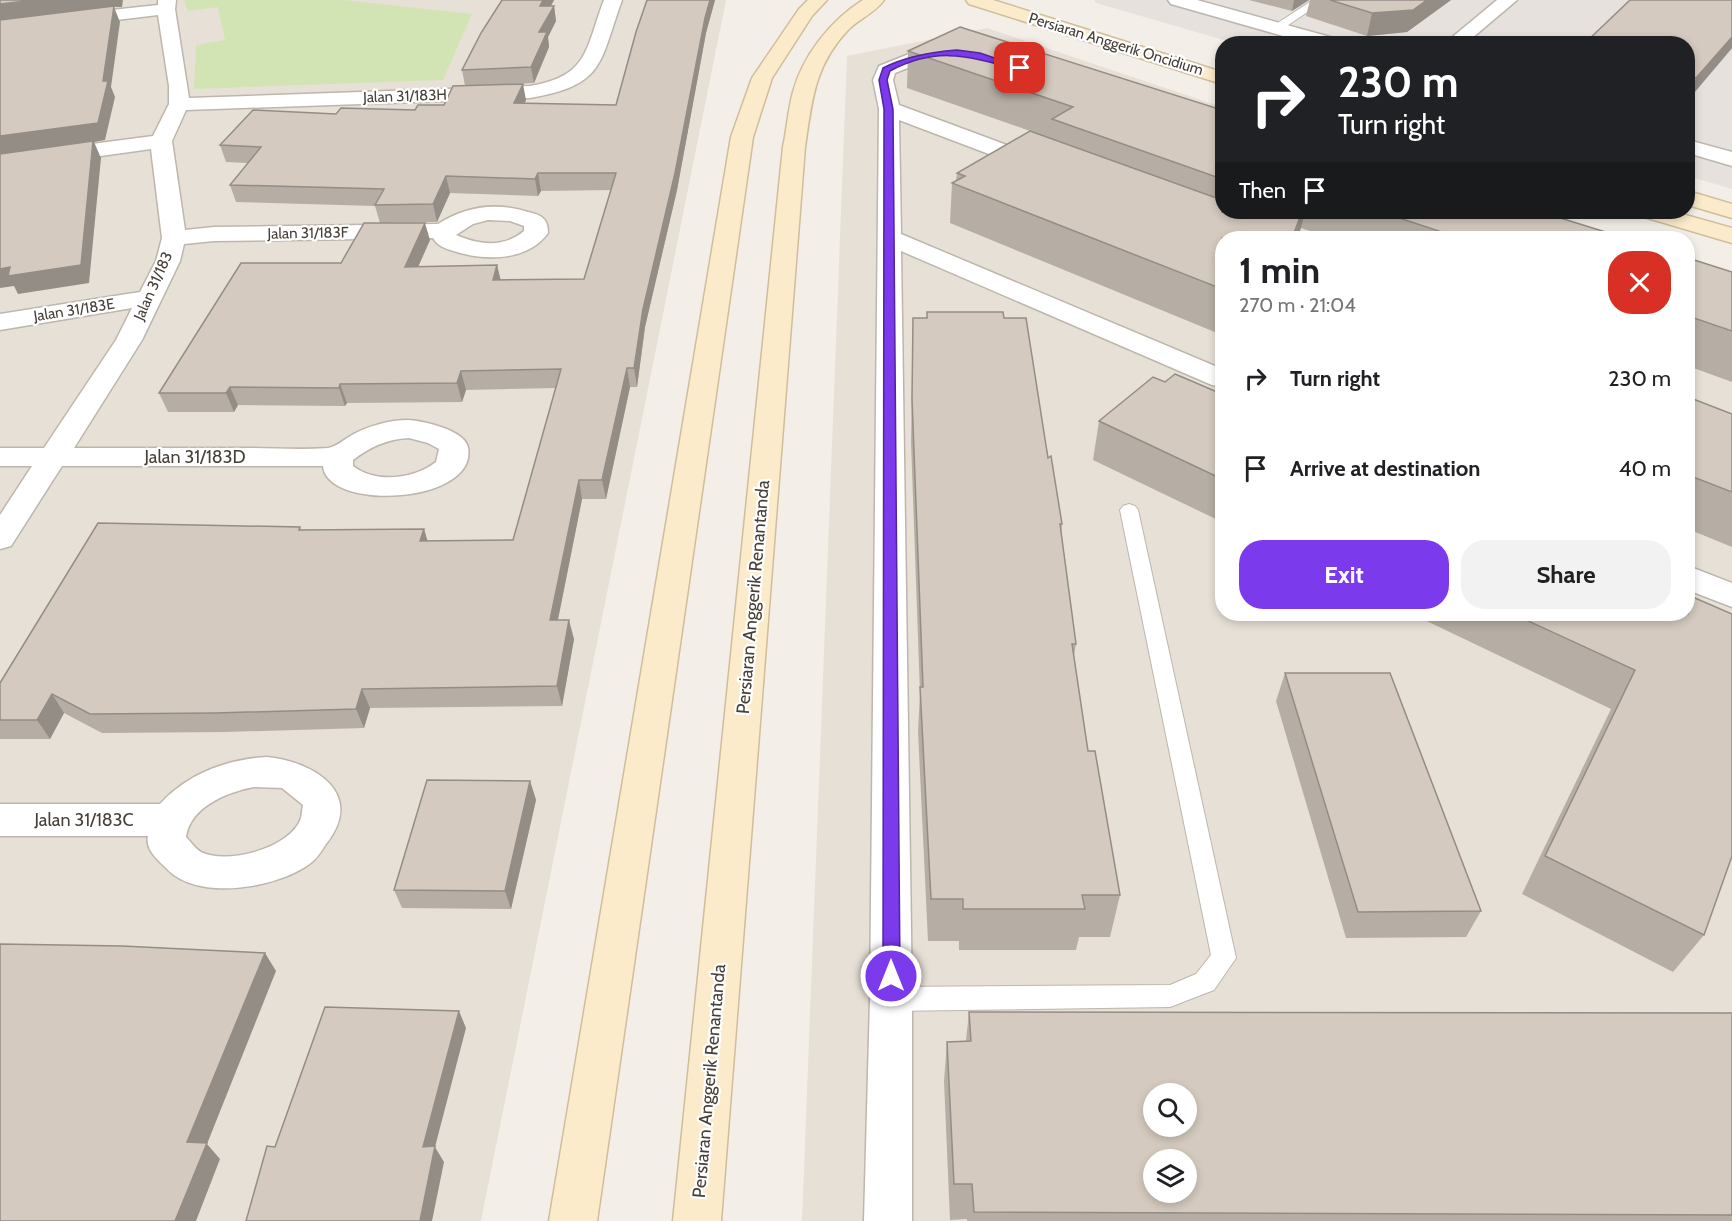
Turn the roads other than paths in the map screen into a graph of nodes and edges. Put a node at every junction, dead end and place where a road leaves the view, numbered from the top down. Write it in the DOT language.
graph roads {
  1 [pos="613,0"];
  2 [pos="818,0"];
  3 [pos="875,0"];
  4 [pos="975,0"];
  5 [pos="1178,0"];
  6 [pos="1320,0"];
  7 [pos="1508,0"];
  8 [pos="166,4"];
  9 [pos="1084,15"];
  10 [pos="1117,26"];
  11 [pos="0,28"];
  12 [pos="1277,28"];
  13 [pos="1306,36"];
  14 [pos="1463,36"];
  15 [pos="977,55"];
  16 [pos="1215,76"];
  17 [pos="179,104"];
  18 [pos="889,109"];
  19 [pos="161,141"];
  20 [pos="1695,148"];
  21 [pos="1732,159"];
  22 [pos="0,163"];
  23 [pos="1057,172"];
  24 [pos="1695,200"];
  25 [pos="1732,211"];
  26 [pos="1675,219"];
  27 [pos="443,231"];
  28 [pos="1732,236"];
  29 [pos="889,237"];
  30 [pos="174,238"];
  31 [pos="149,298"];
  32 [pos="0,322"];
  33 [pos="1215,376"];
  34 [pos="0,457"];
  35 [pos="52,457"];
  36 [pos="338,457"];
  37 [pos="1129,510"];
  38 [pos="0,539"];
  39 [pos="1695,580"];
  40 [pos="1732,596"];
  41 [pos="0,820"];
  42 [pos="169,820"];
  43 [pos="891,999"];
  44 [pos="573,1221"];
  45 [pos="697,1221"];
  46 [pos="888,1221"];
  1 -- 17 [label="street, Jalan 31/183H"];
  2 -- 44 [label="main road"];
  3 -- 45 [label="main road, Persiaran Anggerik Renantanda"];
  4 -- 16 [label="main road, Persiaran Anggerik Oncidium"];
  5 -- 12 [label="street"];
  6 -- 12 [label="lane"];
  7 -- 14 [label="street"];
  8 -- 11 [label="street"];
  8 -- 17 [label="street"];
  9 -- 10 [label="main road, Persiaran Anggerik Oncidium"];
  12 -- 13 [label="street"];
  15 -- 18 [label="street"];
  17 -- 19 [label="street"];
  18 -- 23 [label="street"];
  18 -- 29 [label="street"];
  19 -- 22 [label="street"];
  19 -- 30 [label="street, Jalan 31/183"];
  20 -- 21 [label="street"];
  24 -- 25 [label="main road"];
  26 -- 28 [label="main road"];
  27 -- 30 [label="street, Jalan 31/183F"];
  29 -- 33 [label="street"];
  29 -- 43 [label="street"];
  30 -- 31 [label="street, Jalan 31/183"];
  31 -- 32 [label="street, Jalan 31/183E"];
  31 -- 35 [label="street, Jalan 31/183"];
  34 -- 35 [label="street, Jalan 31/183D"];
  35 -- 36 [label="street, Jalan 31/183D"];
  35 -- 38 [label="street, Jalan 31/183"];
  37 -- 43 [label="lane"];
  39 -- 40 [label="street"];
  41 -- 42 [label="street, Jalan 31/183C"];
  43 -- 46 [label="street"];
}
